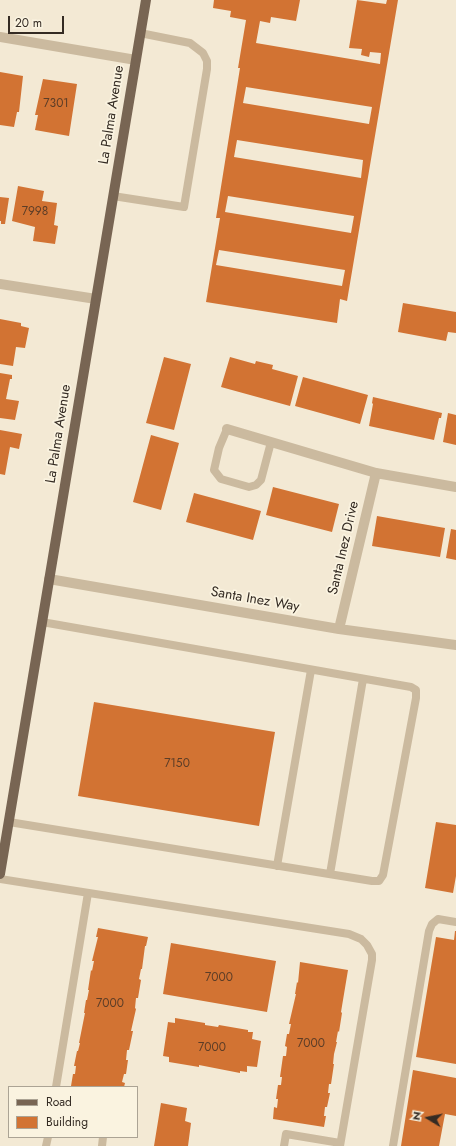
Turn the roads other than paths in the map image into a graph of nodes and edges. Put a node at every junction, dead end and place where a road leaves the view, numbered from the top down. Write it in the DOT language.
graph roads {
  1 [pos="146,0"];
  2 [pos="140,34"];
  3 [pos="0,37"];
  4 [pos="136,60"];
  5 [pos="113,196"];
  6 [pos="0,284"];
  7 [pos="96,299"];
  8 [pos="227,429"];
  9 [pos="271,442"];
  10 [pos="376,473"];
  11 [pos="456,487"];
  12 [pos="49,578"];
  13 [pos="42,622"];
  14 [pos="339,629"];
  15 [pos="456,645"];
  16 [pos="311,670"];
  17 [pos="363,679"];
  18 [pos="9,822"];
  19 [pos="277,866"];
  20 [pos="0,874"];
  21 [pos="330,874"];
  22 [pos="0,879"];
  23 [pos="88,893"];
  24 [pos="456,922"];
  25 [pos="56,1086"];
  26 [pos="340,1145"];
  27 [pos="284,1146"];
  28 [pos="393,1146"];
  1 -- 2 [label="main road, La Palma Avenue"];
  2 -- 4 [label="main road, La Palma Avenue"];
  2 -- 5 [label="lane"];
  3 -- 4 [label="street"];
  4 -- 5 [label="main road, La Palma Avenue"];
  5 -- 7 [label="main road, La Palma Avenue"];
  6 -- 7 [label="street"];
  7 -- 12 [label="main road, La Palma Avenue"];
  8 -- 9 [label="street"];
  8 -- 9 [label="lane"];
  9 -- 10 [label="street"];
  10 -- 11 [label="street"];
  10 -- 14 [label="street, Santa Inez Drive"];
  12 -- 13 [label="main road, La Palma Avenue"];
  12 -- 14 [label="street, Santa Inez Way"];
  13 -- 16 [label="lane"];
  13 -- 18 [label="main road, La Palma Avenue"];
  14 -- 15 [label="street, Santa Inez Way"];
  16 -- 17 [label="lane"];
  16 -- 19 [label="lane"];
  17 -- 21 [label="lane"];
  17 -- 21 [label="lane"];
  18 -- 19 [label="lane"];
  18 -- 20 [label="main road, La Palma Avenue"];
  19 -- 21 [label="lane"];
  22 -- 23 [label="lane"];
  23 -- 25 [label="lane"];
  23 -- 26 [label="lane"];
  24 -- 28 [label="lane"];
  26 -- 27 [label="lane"];
}
